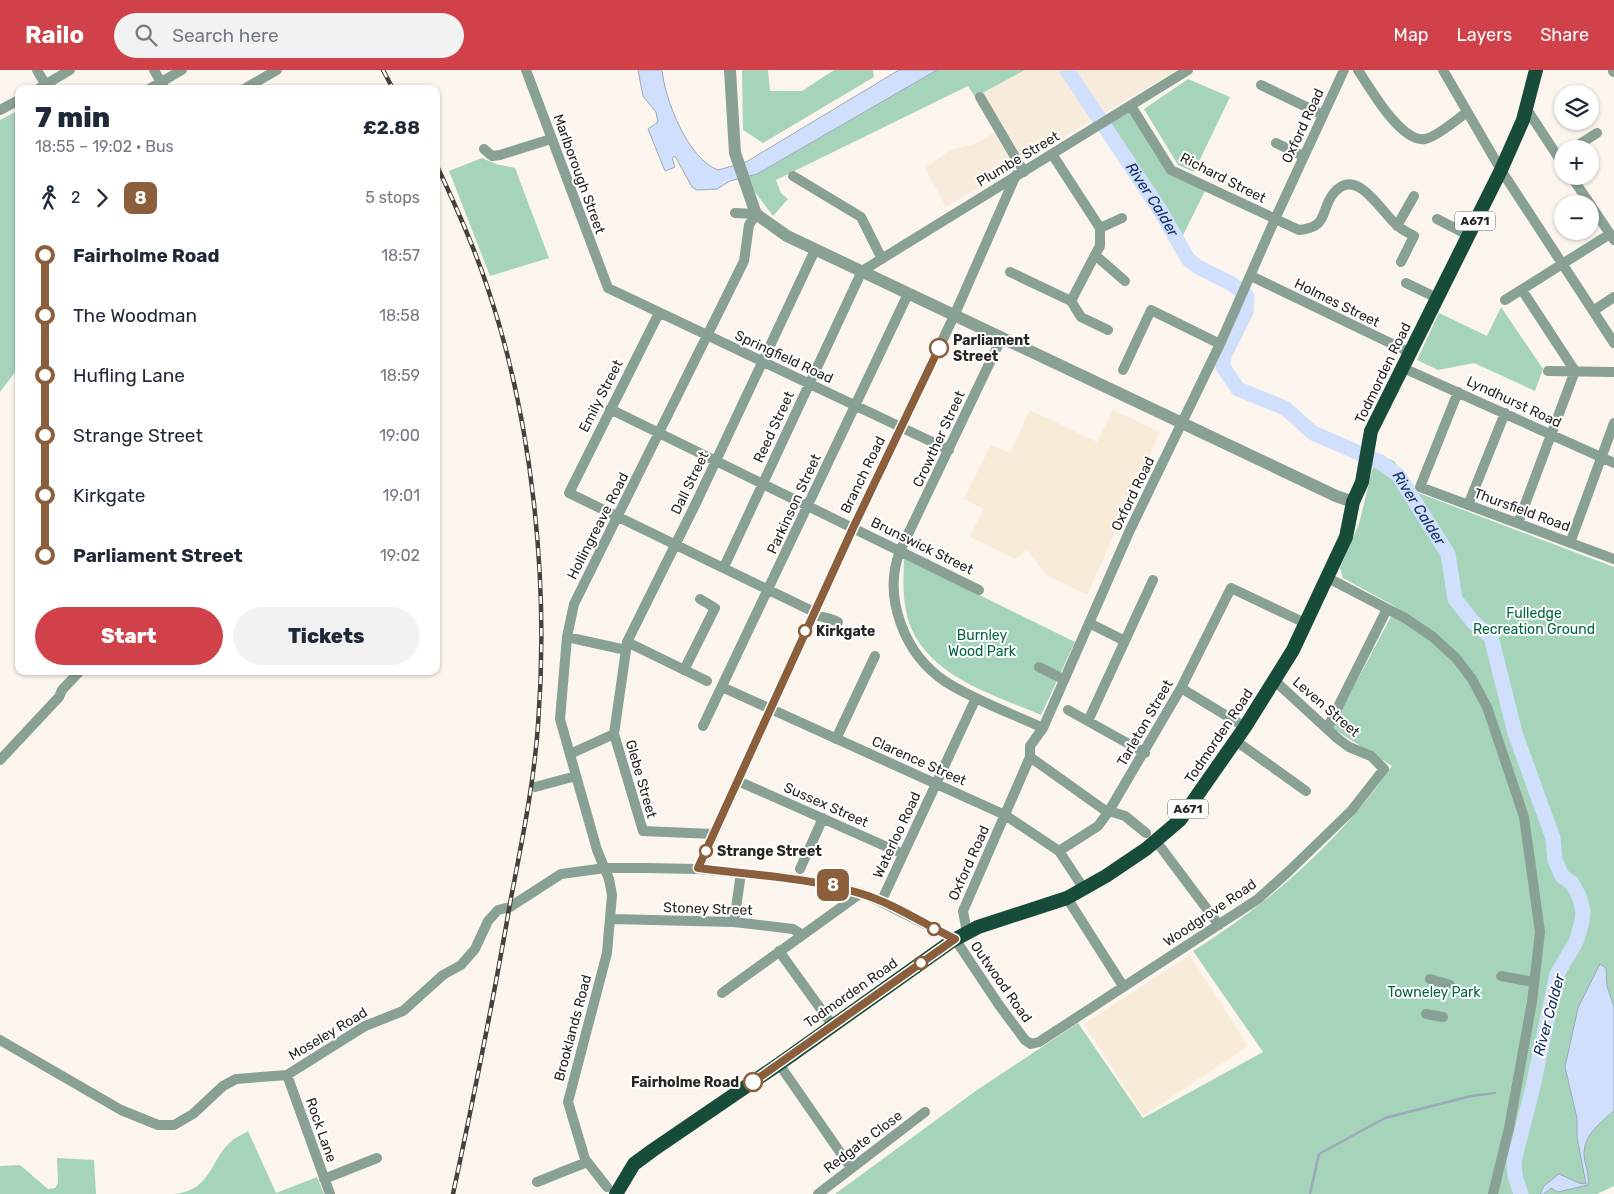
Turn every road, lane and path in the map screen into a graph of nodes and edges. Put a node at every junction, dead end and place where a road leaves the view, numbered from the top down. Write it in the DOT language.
graph roads {
  1 [pos="37,70"];
  2 [pos="70,70"];
  3 [pos="154,70"];
  4 [pos="182,70"];
  5 [pos="277,70"];
  6 [pos="526,70"];
  7 [pos="730,70"];
  8 [pos="1188,70"];
  9 [pos="1358,70"];
  10 [pos="1443,70"];
  11 [pos="1342,71"];
  12 [pos="1533,71"];
  13 [pos="43,85"];
  14 [pos="47,85"];
  15 [pos="163,85"];
  16 [pos="251,85"];
  17 [pos="1261,85"];
  18 [pos="980,97"];
  19 [pos="15,102"];
  20 [pos="1131,106"];
  21 [pos="1526,108"];
  22 [pos="0,110"];
  23 [pos="1467,112"];
  24 [pos="1323,115"];
  25 [pos="1597,133"];
  26 [pos="551,139"];
  27 [pos="1586,140"];
  28 [pos="1276,143"];
  29 [pos="484,148"];
  30 [pos="1554,149"];
  31 [pos="1052,154"];
  32 [pos="1304,156"];
  33 [pos="1500,170"];
  34 [pos="1020,174"];
  35 [pos="793,176"];
  36 [pos="1414,196"];
  37 [pos="735,213"];
  38 [pos="756,214"];
  39 [pos="1122,218"];
  40 [pos="1599,218"];
  41 [pos="1275,219"];
  42 [pos="1437,219"];
  43 [pos="1397,226"];
  44 [pos="1100,228"];
  45 [pos="1468,235"];
  46 [pos="1612,237"];
  47 [pos="815,250"];
  48 [pos="1095,255"];
  49 [pos="882,259"];
  50 [pos="1401,262"];
  51 [pos="1562,264"];
  52 [pos="862,271"];
  53 [pos="1010,272"];
  54 [pos="1249,279"];
  55 [pos="1125,280"];
  56 [pos="1406,283"];
  57 [pos="608,288"];
  58 [pos="1522,290"];
  59 [pos="908,294"];
  60 [pos="1614,297"];
  61 [pos="1437,298"];
  62 [pos="1505,300"];
  63 [pos="1071,301"];
  64 [pos="1593,311"];
  65 [pos="659,313"];
  66 [pos="954,316"];
  67 [pos="1108,330"];
  68 [pos="707,336"];
  69 [pos="1001,339"];
  70 [pos="1614,343"];
  71 [pos="1220,344"];
  72 [pos="1411,353"];
  73 [pos="763,362"];
  74 [pos="1401,367"];
  75 [pos="1123,370"];
  76 [pos="1548,370"];
  77 [pos="1574,371"];
  78 [pos="1614,372"];
  79 [pos="809,384"];
  80 [pos="1458,392"];
  81 [pos="856,406"];
  82 [pos="610,409"];
  83 [pos="1505,413"];
  84 [pos="1614,423"];
  85 [pos="1182,425"];
  86 [pos="901,428"];
  87 [pos="660,433"];
  88 [pos="1551,434"];
  89 [pos="950,450"];
  90 [pos="1601,457"];
  91 [pos="716,461"];
  92 [pos="1614,463"];
  93 [pos="763,484"];
  94 [pos="1353,502"];
  95 [pos="1468,505"];
  96 [pos="808,506"];
  97 [pos="619,516"];
  98 [pos="1518,523"];
  99 [pos="853,528"];
  100 [pos="1570,543"];
  101 [pos="676,544"];
  102 [pos="900,551"];
  103 [pos="1614,559"];
  104 [pos="724,567"];
  105 [pos="1328,578"];
  106 [pos="1153,580"];
  107 [pos="768,589"];
  108 [pos="979,590"];
  109 [pos="700,599"];
  110 [pos="1387,609"];
  111 [pos="814,613"];
  112 [pos="838,622"];
  113 [pos="1089,623"];
  114 [pos="1305,624"];
  115 [pos="567,637"];
  116 [pos="1125,641"];
  117 [pos="626,646"];
  118 [pos="876,656"];
  119 [pos="1039,667"];
  120 [pos="684,670"];
  121 [pos="76,675"];
  122 [pos="1063,679"];
  123 [pos="707,681"];
  124 [pos="1275,681"];
  125 [pos="722,687"];
  126 [pos="1181,688"];
  127 [pos="976,698"];
  128 [pos="770,709"];
  129 [pos="1068,710"];
  130 [pos="1088,721"];
  131 [pos="704,726"];
  132 [pos="1245,727"];
  133 [pos="1043,728"];
  134 [pos="1327,729"];
  135 [pos="614,734"];
  136 [pos="836,739"];
  137 [pos="1236,741"];
  138 [pos="1145,753"];
  139 [pos="570,754"];
  140 [pos="1030,757"];
  141 [pos="0,760"];
  142 [pos="1384,769"];
  143 [pos="576,776"];
  144 [pos="738,781"];
  145 [pos="936,784"];
  146 [pos="535,787"];
  147 [pos="1306,791"];
  148 [pos="1109,811"];
  149 [pos="1005,815"];
  150 [pos="823,818"];
  151 [pos="713,834"];
  152 [pos="1151,837"];
  153 [pos="1059,851"];
  154 [pos="903,854"];
  155 [pos="605,868"];
  156 [pos="698,868"];
  157 [pos="800,869"];
  158 [pos="741,873"];
  159 [pos="1084,888"];
  160 [pos="861,893"];
  161 [pos="1067,898"];
  162 [pos="881,902"];
  163 [pos="611,919"];
  164 [pos="734,922"];
  165 [pos="1220,926"];
  166 [pos="803,935"];
  167 [pos="961,936"];
  168 [pos="779,951"];
  169 [pos="1501,976"];
  170 [pos="1430,979"];
  171 [pos="1534,982"];
  172 [pos="1450,985"];
  173 [pos="1123,986"];
  174 [pos="722,993"];
  175 [pos="1426,1014"];
  176 [pos="1443,1017"];
  177 [pos="833,1026"];
  178 [pos="0,1040"];
  179 [pos="1025,1040"];
  180 [pos="779,1064"];
  181 [pos="287,1075"];
  182 [pos="925,1112"];
  183 [pos="377,1158"];
  184 [pos="587,1162"];
  185 [pos="851,1168"];
  186 [pos="324,1179"];
  187 [pos="537,1182"];
  188 [pos="611,1190"];
  189 [pos="330,1194"];
  190 [pos="818,1194"];
  191 [pos="1493,1194"];
  1 -- 13 [label="street"];
  2 -- 14 [label="street"];
  3 -- 15 [label="street"];
  4 -- 15 [label="street"];
  5 -- 16 [label="street"];
  6 -- 26 [label="street, Marlborough Street"];
  7 -- 38 [label="street"];
  8 -- 20 [label="street, Plumbe Street"];
  9 -- 23 [label="street"];
  10 -- 23 [label="street"];
  11 -- 24 [label="street, Oxford Road"];
  12 -- 21 [label="highway, Todmorden Road / A671"];
  17 -- 24 [label="street"];
  18 -- 34 [label="street"];
  19 -- 22 [label="street"];
  20 -- 31 [label="street, Plumbe Street"];
  20 -- 41 [label="street, Richard Street"];
  21 -- 30 [label="street"];
  21 -- 33 [label="highway, Todmorden Road / A671"];
  23 -- 33 [label="street"];
  24 -- 32 [label="street, Oxford Road"];
  25 -- 27 [label="street"];
  26 -- 29 [label="street"];
  26 -- 57 [label="street, Marlborough Street"];
  28 -- 32 [label="street"];
  31 -- 34 [label="street, Plumbe Street"];
  31 -- 44 [label="street"];
  32 -- 41 [label="street, Oxford Road"];
  33 -- 45 [label="highway, Todmorden Road / A671"];
  33 -- 51 [label="street"];
  34 -- 49 [label="street, Plumbe Street"];
  34 -- 66 [label="street, Branch Road"];
  35 -- 49 [label="street"];
  36 -- 43 [label="street"];
  37 -- 38 [label="street"];
  38 -- 47 [label="street"];
  38 -- 68 [label="street, Hollingreave Road"];
  39 -- 44 [label="street"];
  40 -- 46 [label="street"];
  41 -- 43 [label="street, Richard Street"];
  41 -- 54 [label="street, Oxford Road"];
  42 -- 45 [label="street"];
  43 -- 50 [label="street"];
  44 -- 48 [label="street"];
  45 -- 61 [label="highway, Todmorden Road / A671"];
  46 -- 51 [label="street"];
  47 -- 52 [label="street"];
  47 -- 73 [label="street, Dall Street"];
  48 -- 55 [label="street"];
  48 -- 63 [label="street"];
  49 -- 52 [label="street, Plumbe Street"];
  51 -- 58 [label="street"];
  51 -- 64 [label="street"];
  52 -- 59 [label="street"];
  52 -- 79 [label="street, Reed Street"];
  53 -- 63 [label="street"];
  54 -- 71 [label="street, Oxford Road"];
  54 -- 72 [label="street, Holmes Street"];
  56 -- 61 [label="street"];
  57 -- 65 [label="street, Springfield Road"];
  58 -- 62 [label="street"];
  58 -- 77 [label="street"];
  59 -- 66 [label="street"];
  59 -- 81 [label="street, Parkinson Street"];
  60 -- 64 [label="street"];
  61 -- 72 [label="highway, Todmorden Road / A671"];
  63 -- 67 [label="street"];
  64 -- 70 [label="street"];
  65 -- 68 [label="street, Springfield Road"];
  65 -- 82 [label="street, Emily Street"];
  66 -- 69 [label="street"];
  66 -- 86 [label="street, Branch Road"];
  68 -- 73 [label="street, Springfield Road"];
  68 -- 87 [label="street, Hollingreave Road"];
  69 -- 85 [label="street"];
  69 -- 89 [label="street, Crowther Street"];
  71 -- 75 [label="street"];
  71 -- 85 [label="street, Oxford Road"];
  72 -- 74 [label="highway, Todmorden Road / A671"];
  73 -- 79 [label="street, Springfield Road"];
  73 -- 91 [label="street, Dall Street"];
  74 -- 80 [label="street, Lyndhurst Road"];
  74 -- 94 [label="highway, Todmorden Road / A671"];
  76 -- 77 [label="street"];
  77 -- 78 [label="street"];
  77 -- 88 [label="street"];
  79 -- 81 [label="street, Springfield Road"];
  79 -- 93 [label="street, Reed Street"];
  80 -- 83 [label="street, Lyndhurst Road"];
  80 -- 95 [label="street, Thursfield Road"];
  81 -- 86 [label="street, Springfield Road"];
  81 -- 96 [label="street, Parkinson Street"];
  82 -- 87 [label="street, Brunswick Street"];
  82 -- 97 [label="street, Emily Street"];
  83 -- 88 [label="street, Lyndhurst Road"];
  83 -- 95 [label="street"];
  84 -- 90 [label="street"];
  85 -- 94 [label="street"];
  85 -- 113 [label="street, Oxford Road"];
  86 -- 89 [label="street, Springfield Road"];
  86 -- 99 [label="street, Branch Road"];
  87 -- 91 [label="street, Brunswick Street"];
  87 -- 97 [label="street, Hollingreave Road"];
  88 -- 90 [label="street, Lyndhurst Road"];
  88 -- 98 [label="street"];
  89 -- 102 [label="street, Crowther Street"];
  90 -- 92 [label="street, Lyndhurst Road"];
  90 -- 100 [label="street"];
  91 -- 93 [label="street, Brunswick Street"];
  91 -- 101 [label="street, Dall Street"];
  93 -- 96 [label="street, Brunswick Street"];
  93 -- 104 [label="street, Reed Street"];
  94 -- 105 [label="highway, Todmorden Road / A671"];
  95 -- 98 [label="street, Thursfield Road"];
  96 -- 99 [label="street, Brunswick Street"];
  96 -- 107 [label="street, Parkinson Street"];
  97 -- 101 [label="street"];
  97 -- 115 [label="street, Hollingreave Road"];
  98 -- 100 [label="street, Thursfield Road"];
  99 -- 102 [label="street, Brunswick Street"];
  99 -- 111 [label="street, Branch Road"];
  100 -- 103 [label="street, Thursfield Road"];
  101 -- 104 [label="street"];
  101 -- 117 [label="street, Dall Street"];
  102 -- 108 [label="street, Brunswick Street"];
  102 -- 127 [label="street, Crowther Street"];
  104 -- 107 [label="street"];
  105 -- 110 [label="street"];
  105 -- 114 [label="highway, Todmorden Road / A671"];
  106 -- 116 [label="street"];
  107 -- 111 [label="street"];
  107 -- 125 [label="street, Parkinson Street"];
  109 -- 120 [label="street"];
  110 -- 134 [label="street"];
  110 -- 171 [label="street"];
  111 -- 112 [label="street"];
  111 -- 128 [label="street, Branch Road"];
  113 -- 116 [label="street"];
  113 -- 122 [label="street, Oxford Road"];
  114 -- 124 [label="highway, Todmorden Road / A671"];
  114 -- 126 [label="street, Tarleton Street"];
  115 -- 117 [label="street"];
  115 -- 139 [label="street, Hollingreave Road"];
  116 -- 130 [label="street"];
  117 -- 120 [label="street"];
  117 -- 135 [label="street, Dall Street"];
  118 -- 136 [label="street"];
  119 -- 122 [label="street"];
  120 -- 123 [label="street"];
  121 -- 141 [label="street"];
  122 -- 133 [label="street, Oxford Road"];
  124 -- 132 [label="highway, Todmorden Road / A671"];
  124 -- 134 [label="street, Leven Street"];
  125 -- 128 [label="street, Clarence Street"];
  125 -- 131 [label="street, Parkinson Street"];
  126 -- 132 [label="street"];
  126 -- 138 [label="street, Tarleton Street"];
  127 -- 133 [label="street, Crowther Street"];
  127 -- 145 [label="street, Waterloo Road"];
  128 -- 136 [label="street, Clarence Street"];
  128 -- 144 [label="street, Branch Road"];
  129 -- 130 [label="street"];
  130 -- 138 [label="street"];
  132 -- 137 [label="highway, Todmorden Road / A671"];
  133 -- 140 [label="street, Oxford Road"];
  134 -- 142 [label="street, Leven Street"];
  135 -- 139 [label="street"];
  135 -- 151 [label="street, Glebe Street"];
  136 -- 145 [label="street, Clarence Street"];
  137 -- 147 [label="street"];
  137 -- 152 [label="highway, Todmorden Road / A671"];
  138 -- 148 [label="street, Tarleton Street"];
  139 -- 143 [label="street, Hollingreave Road"];
  140 -- 148 [label="street"];
  140 -- 149 [label="street, Oxford Road"];
  142 -- 165 [label="street, Woodgrove Road"];
  143 -- 146 [label="street"];
  143 -- 155 [label="street, Hollingreave Road"];
  144 -- 150 [label="street, Sussex Street"];
  144 -- 151 [label="street, Branch Road"];
  145 -- 149 [label="street, Clarence Street"];
  145 -- 154 [label="street, Waterloo Road"];
  148 -- 152 [label="street"];
  148 -- 153 [label="street, Tarleton Street"];
  149 -- 153 [label="street, Clarence Street"];
  149 -- 167 [label="street, Oxford Road"];
  150 -- 154 [label="street, Sussex Street"];
  150 -- 157 [label="street"];
  151 -- 156 [label="street, Branch Road"];
  152 -- 159 [label="highway, Todmorden Road / A671"];
  152 -- 165 [label="street"];
  153 -- 159 [label="street, Clarence Street"];
  154 -- 162 [label="street, Waterloo Road"];
  155 -- 156 [label="street, Moseley Road"];
  155 -- 163 [label="street, Brooklands Road"];
  155 -- 181 [label="street, Moseley Road"];
  156 -- 158 [label="street, Moseley Road"];
  158 -- 160 [label="street, Moseley Road"];
  158 -- 164 [label="street"];
  159 -- 161 [label="highway, Todmorden Road / A671"];
  160 -- 162 [label="street, Moseley Road"];
  160 -- 166 [label="street"];
  161 -- 167 [label="highway, Todmorden Road / A671"];
  161 -- 173 [label="street"];
  162 -- 167 [label="street, Moseley Road"];
  163 -- 164 [label="street, Stoney Street"];
  163 -- 184 [label="street, Brooklands Road"];
  164 -- 166 [label="street, Stoney Street"];
  165 -- 173 [label="street, Woodgrove Road"];
  166 -- 168 [label="street"];
  167 -- 177 [label="highway, Todmorden Road / A671"];
  167 -- 179 [label="street, Outwood Road"];
  168 -- 174 [label="street"];
  168 -- 177 [label="street"];
  169 -- 171 [label="street"];
  170 -- 172 [label="street"];
  171 -- 191 [label="street"];
  173 -- 179 [label="street, Woodgrove Road"];
  175 -- 176 [label="street"];
  177 -- 180 [label="highway, Todmorden Road / A671"];
  178 -- 181 [label="street, Moseley Road"];
  180 -- 185 [label="street"];
  180 -- 188 [label="highway, Todmorden Road / A671"];
  181 -- 186 [label="street, Rock Lane"];
  182 -- 185 [label="street, Redgate Close"];
  183 -- 186 [label="street"];
  184 -- 187 [label="street"];
  184 -- 188 [label="street, Brooklands Road"];
  185 -- 190 [label="street, Redgate Close"];
  186 -- 189 [label="street, Rock Lane"];
}
